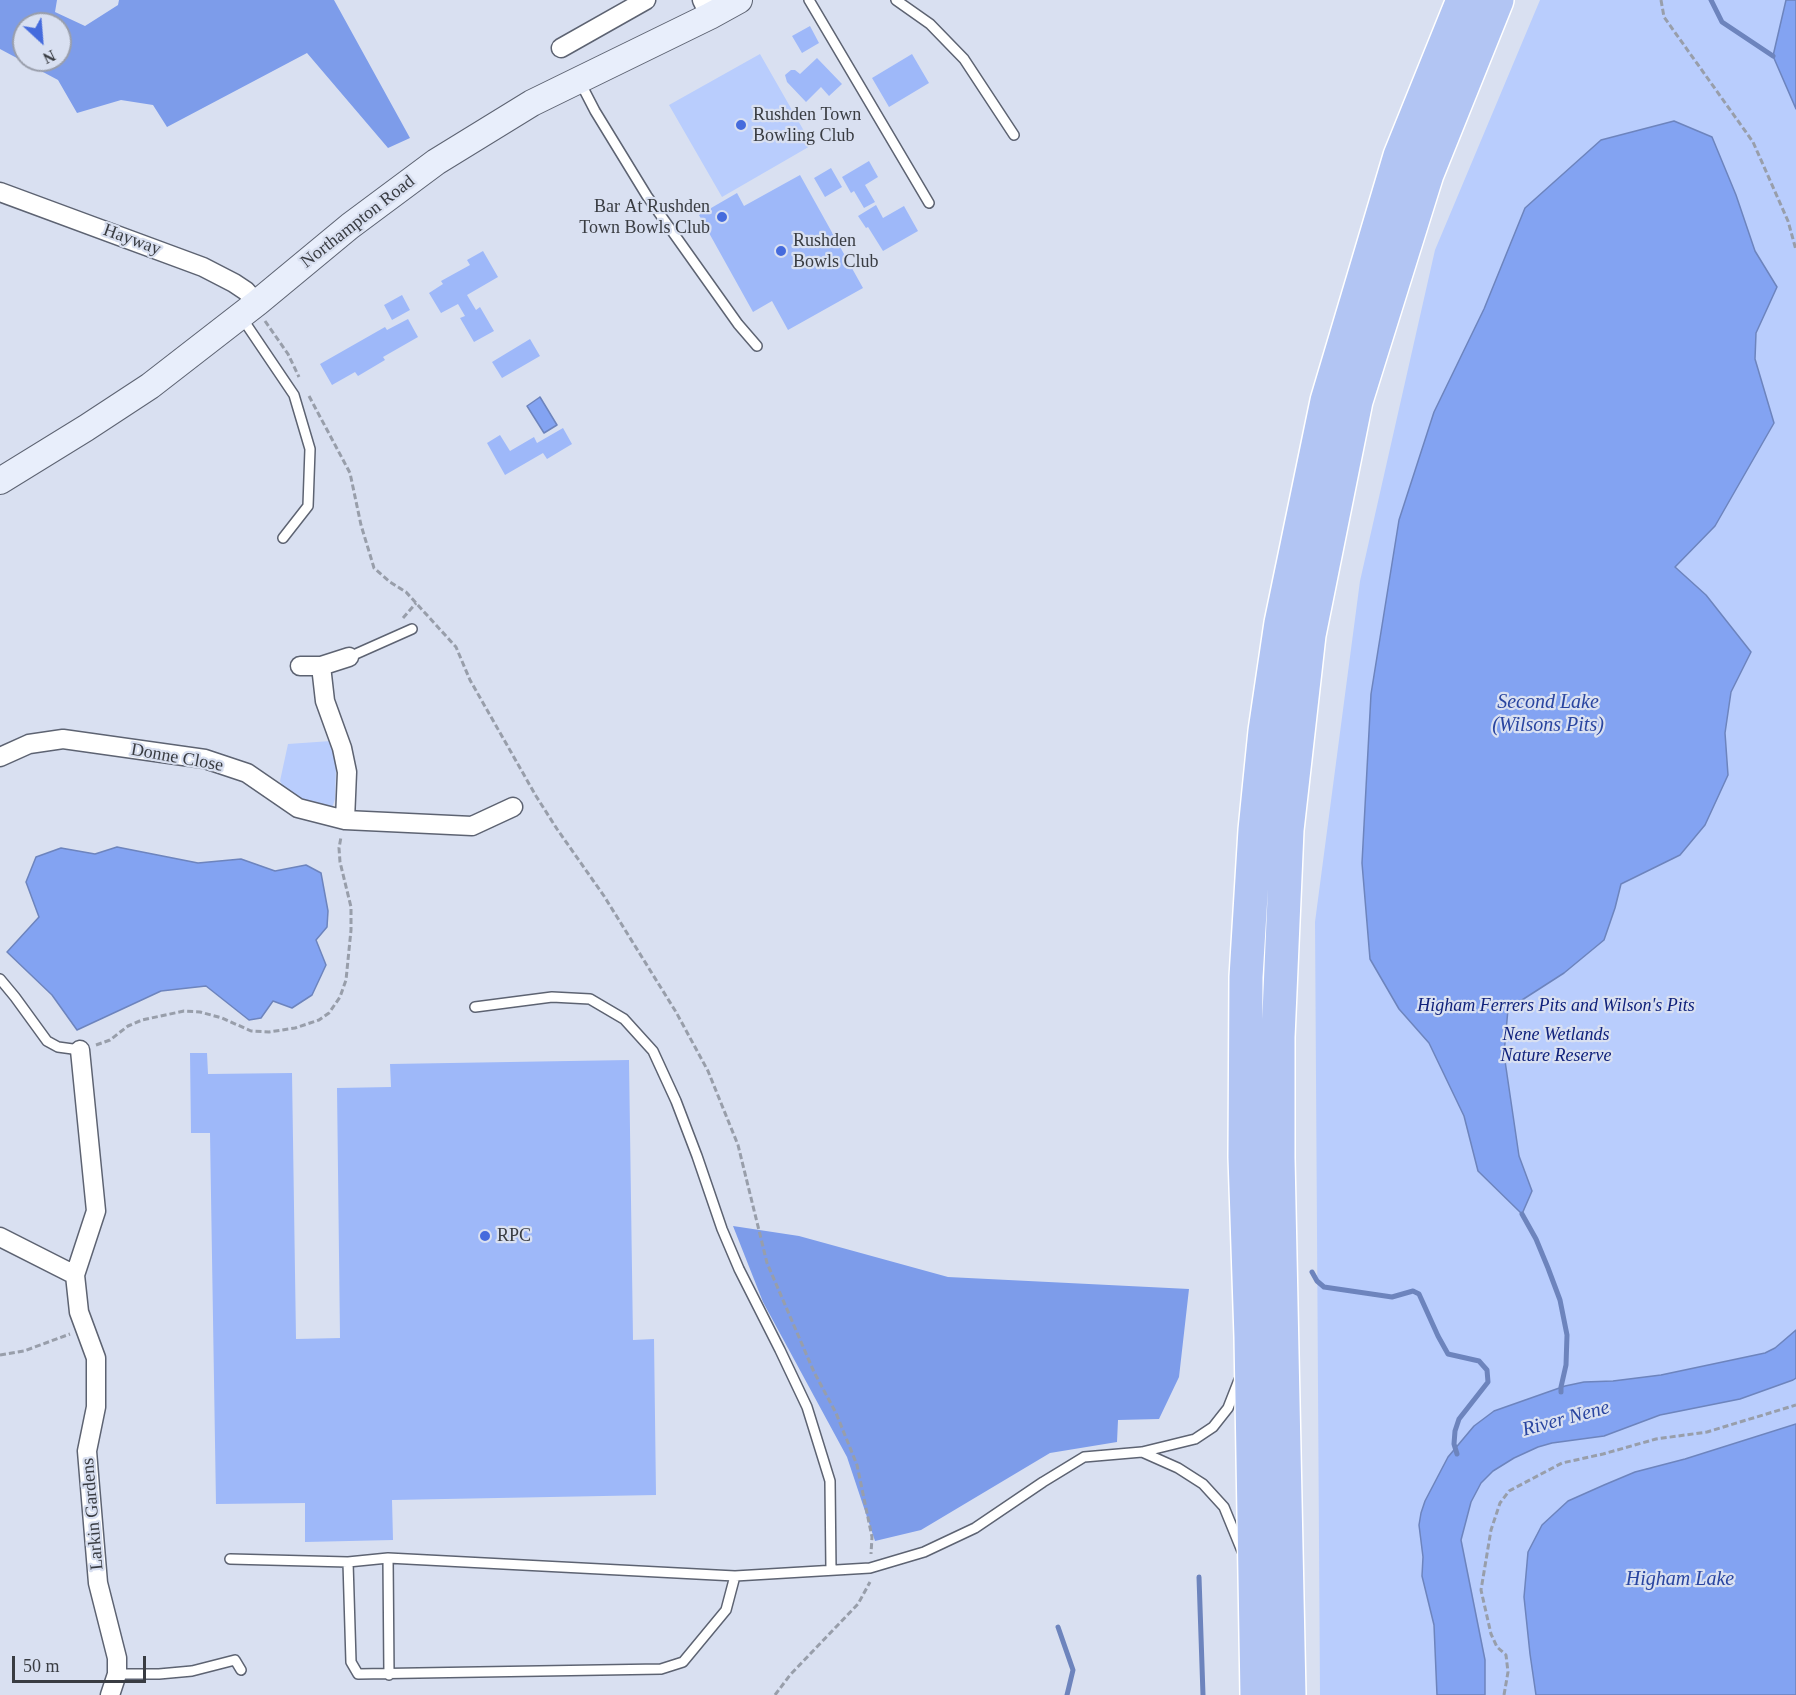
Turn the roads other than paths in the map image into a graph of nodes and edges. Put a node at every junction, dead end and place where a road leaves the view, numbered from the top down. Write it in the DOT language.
graph roads {
  1 [pos="646,0"];
  2 [pos="739,0"];
  3 [pos="809,0"];
  4 [pos="896,0"];
  5 [pos="1463,0"];
  6 [pos="1497,0"];
  7 [pos="706,8"];
  8 [pos="561,48"];
  9 [pos="579,80"];
  10 [pos="1014,135"];
  11 [pos="0,192"];
  12 [pos="929,203"];
  13 [pos="250,308"];
  14 [pos="757,346"];
  15 [pos="0,481"];
  16 [pos="283,538"];
  17 [pos="412,629"];
  18 [pos="349,657"];
  19 [pos="300,666"];
  20 [pos="321,666"];
  21 [pos="0,757"];
  22 [pos="513,807"];
  23 [pos="345,820"];
  24 [pos="0,979"];
  25 [pos="475,1007"];
  26 [pos="80,1050"];
  27 [pos="0,1237"];
  28 [pos="75,1275"];
  29 [pos="1251,1337"];
  30 [pos="1142,1452"];
  31 [pos="388,1558"];
  32 [pos="230,1559"];
  33 [pos="348,1562"];
  34 [pos="831,1570"];
  35 [pos="735,1576"];
  36 [pos="1256,1584"];
  37 [pos="241,1670"];
  38 [pos="117,1674"];
  39 [pos="389,1675"];
  40 [pos="110,1695"];
  41 [pos="1257,1695"];
  42 [pos="1289,1695"];
  1 -- 8 [label="street"];
  2 -- 7 [label="main road, Northampton Road"];
  3 -- 12 [label="lane"];
  4 -- 10 [label="lane"];
  5 -- 29 [label="highway"];
  6 -- 42 [label="highway"];
  7 -- 9 [label="main road, Northampton Road"];
  9 -- 13 [label="main road, Northampton Road"];
  9 -- 14 [label="lane"];
  11 -- 13 [label="street, Hayway"];
  13 -- 15 [label="main road, Northampton Road"];
  13 -- 16 [label="lane"];
  17 -- 18 [label="lane"];
  18 -- 20 [label="street"];
  19 -- 20 [label="street"];
  20 -- 23 [label="street"];
  21 -- 23 [label="street, Donne Close"];
  22 -- 23 [label="street, Donne Close"];
  24 -- 26 [label="lane"];
  25 -- 34 [label="lane"];
  26 -- 28 [label="street, Larkin Gardens"];
  27 -- 28 [label="street"];
  28 -- 38 [label="street, Larkin Gardens"];
  29 -- 30 [label="lane"];
  29 -- 36 [label="highway"];
  30 -- 34 [label="lane"];
  30 -- 36 [label="lane"];
  31 -- 33 [label="lane"];
  31 -- 35 [label="lane"];
  31 -- 39 [label="lane"];
  32 -- 33 [label="lane"];
  33 -- 39 [label="lane"];
  34 -- 35 [label="lane"];
  35 -- 39 [label="lane"];
  36 -- 41 [label="highway"];
  37 -- 38 [label="lane"];
  38 -- 40 [label="street, Larkin Gardens"];
}
